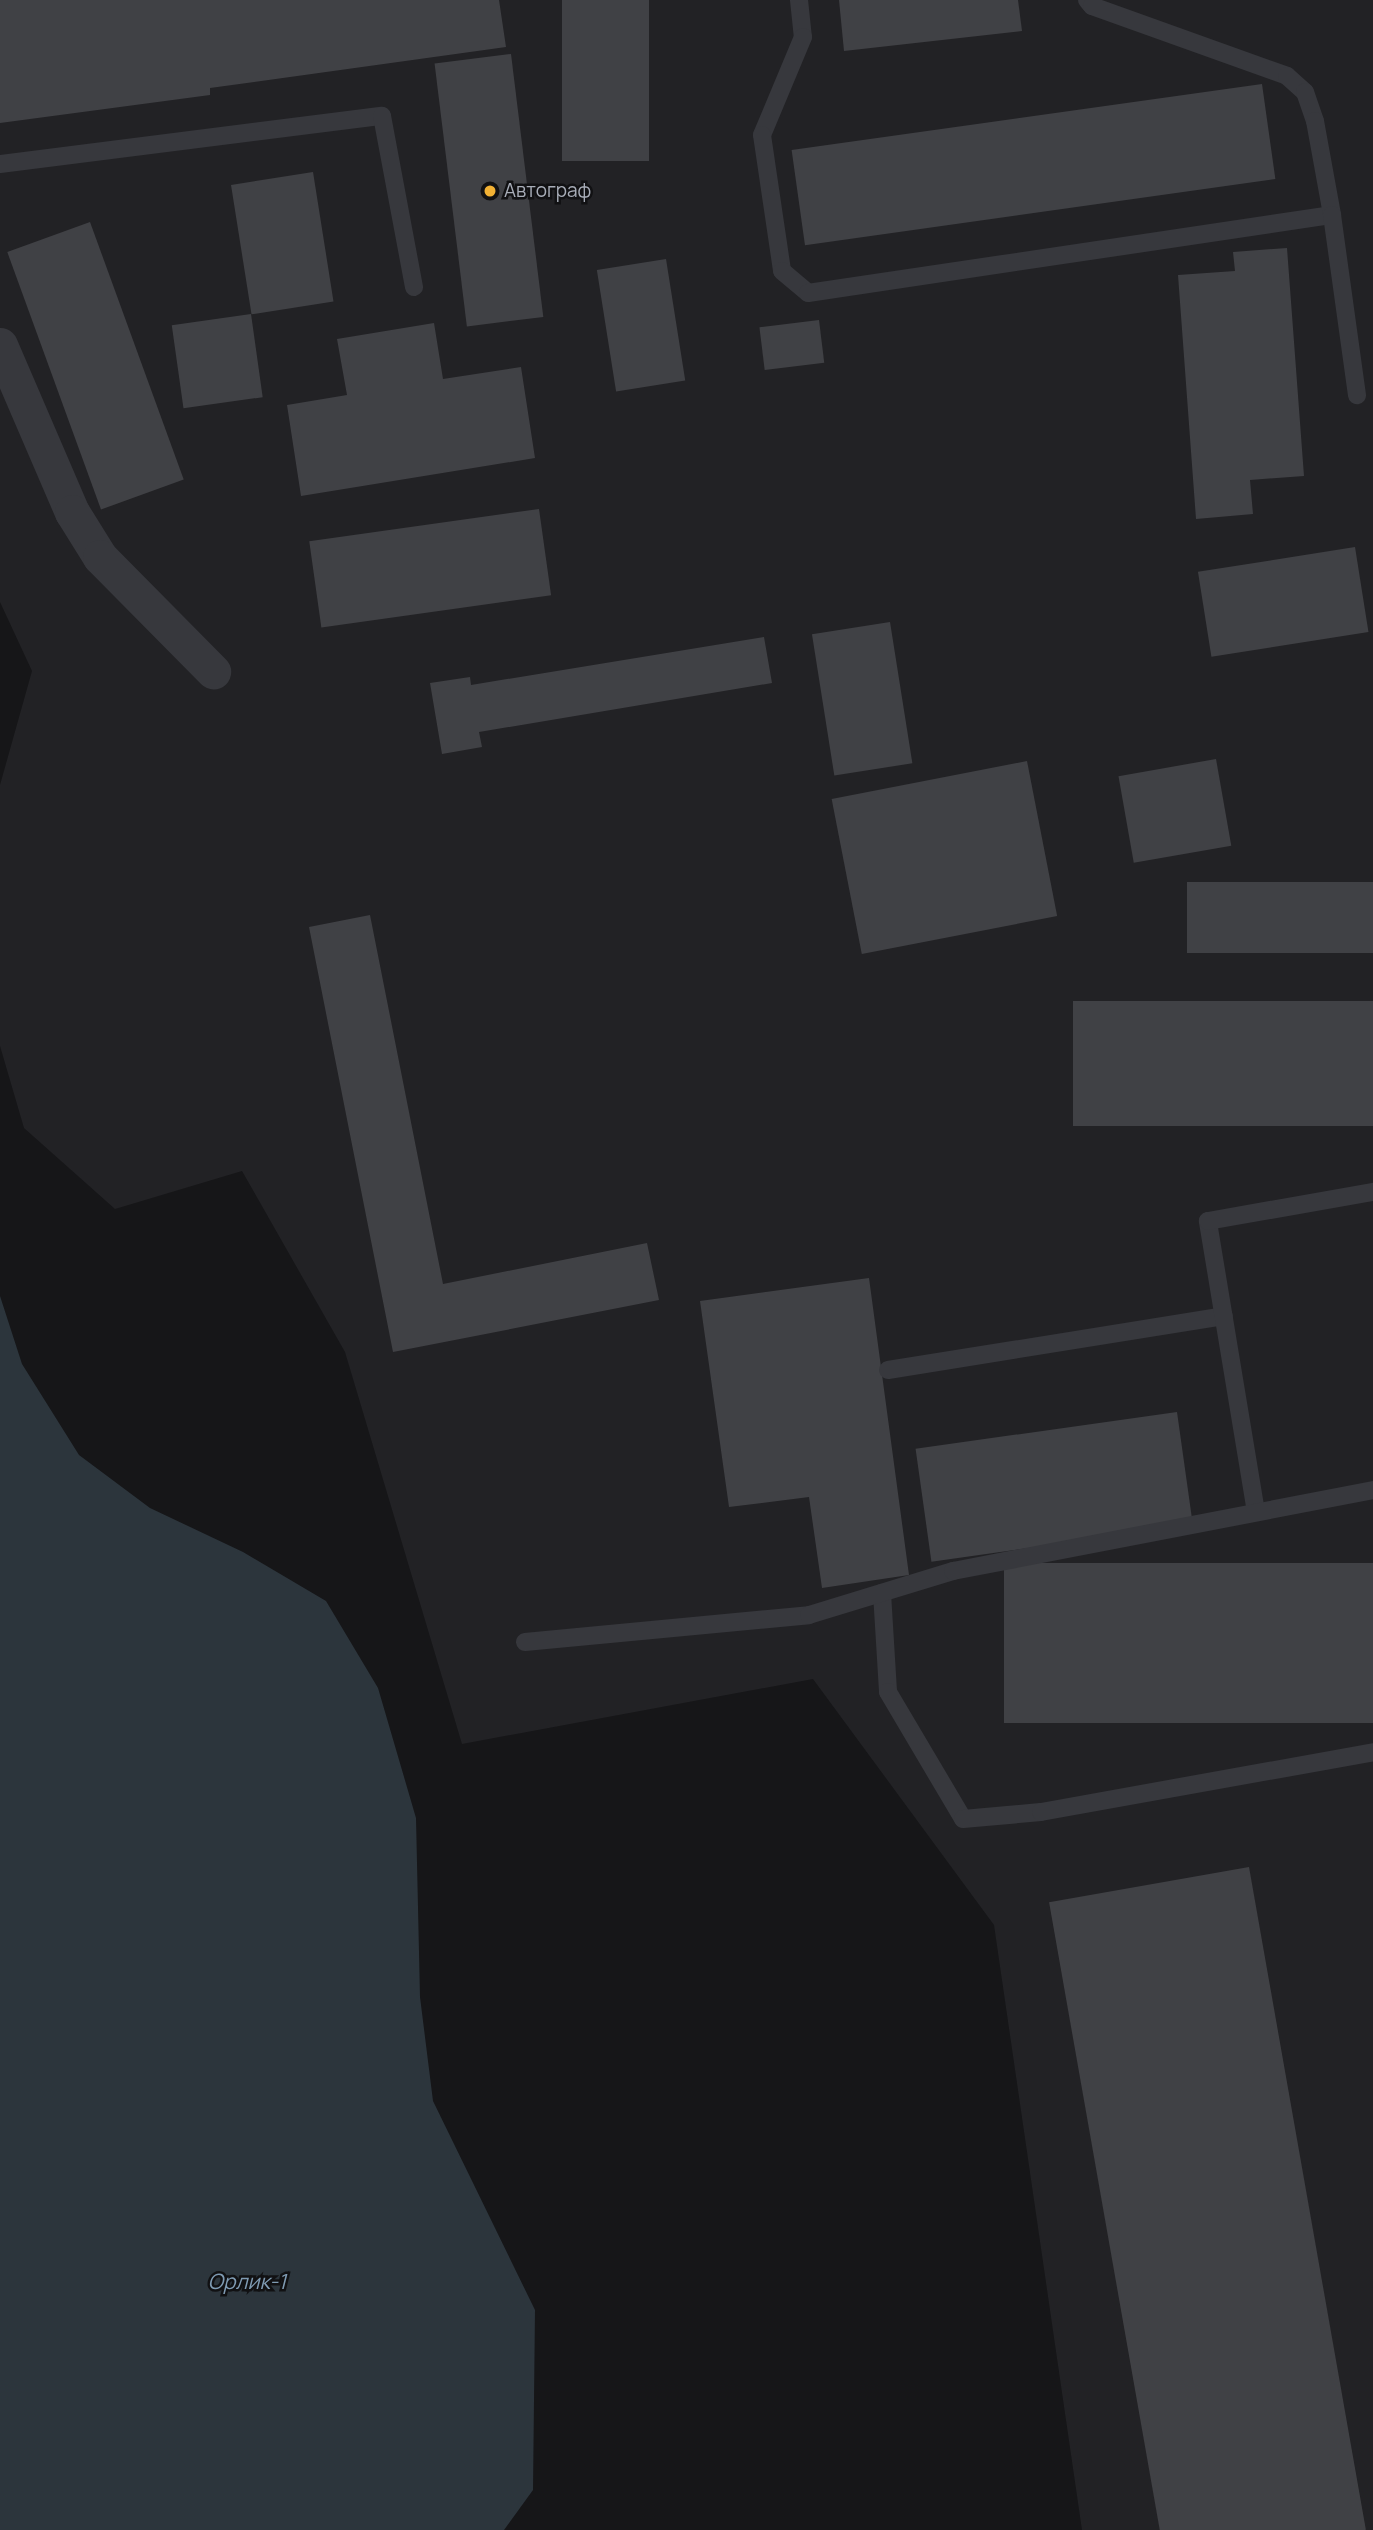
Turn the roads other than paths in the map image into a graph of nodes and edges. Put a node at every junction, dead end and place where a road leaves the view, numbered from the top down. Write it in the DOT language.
graph roads {
  1 [pos="799,0"];
  2 [pos="1087,0"];
  3 [pos="0,164"];
  4 [pos="1332,215"];
  5 [pos="414,286"];
  6 [pos="0,345"];
  7 [pos="1357,395"];
  8 [pos="213,670"];
  9 [pos="1373,1192"];
  10 [pos="1224,1316"];
  11 [pos="888,1370"];
  12 [pos="1373,1490"];
  13 [pos="1256,1512"];
  14 [pos="882,1593"];
  15 [pos="525,1642"];
  16 [pos="1373,1752"];
  1 -- 4 [label="lane"];
  2 -- 4 [label="lane"];
  3 -- 5 [label="lane"];
  4 -- 7 [label="lane"];
  6 -- 8 [label="street"];
  9 -- 10 [label="lane"];
  10 -- 11 [label="lane"];
  10 -- 13 [label="lane"];
  12 -- 13 [label="lane"];
  13 -- 14 [label="lane"];
  14 -- 15 [label="lane"];
  14 -- 16 [label="lane"];
}
